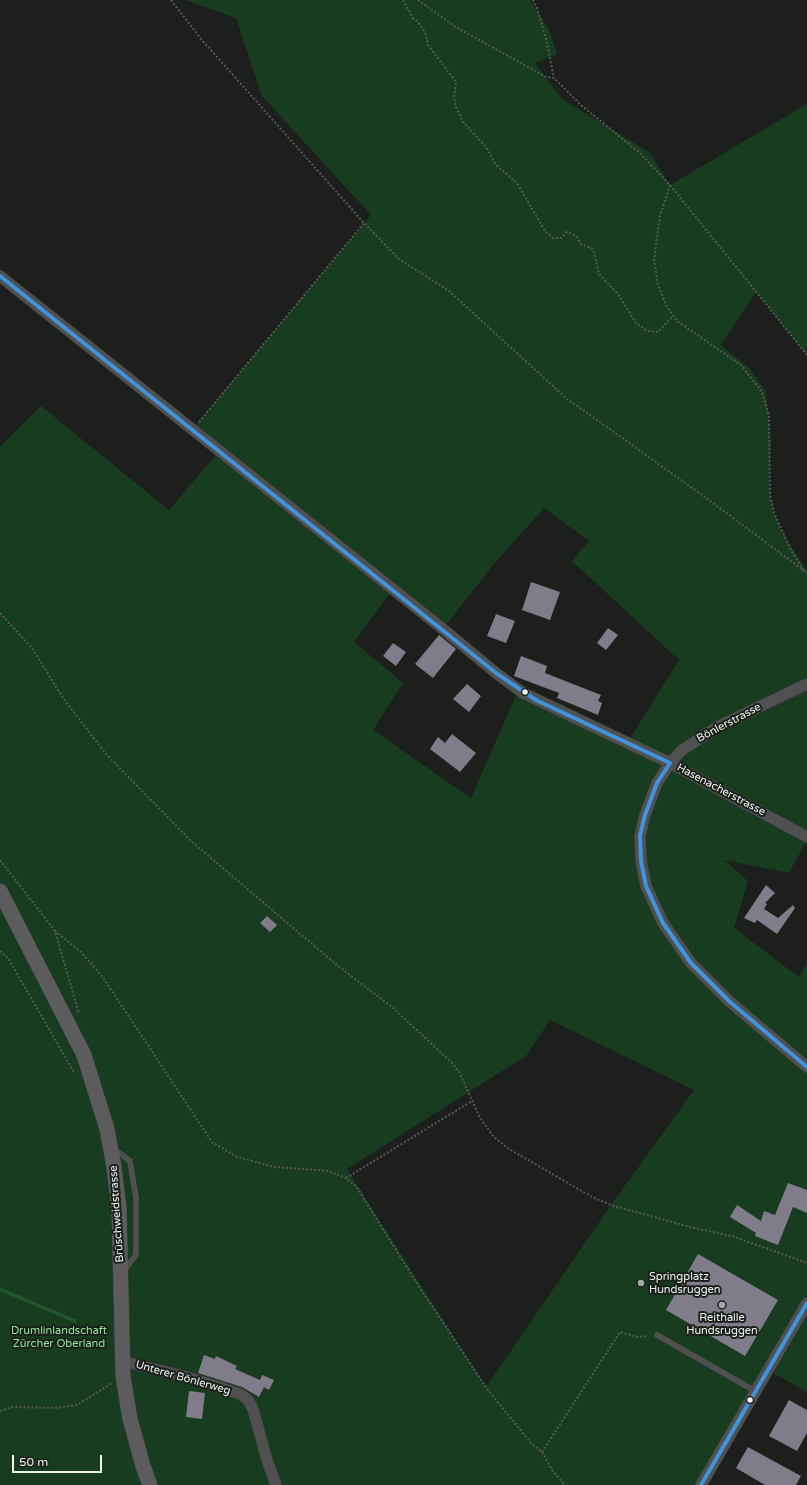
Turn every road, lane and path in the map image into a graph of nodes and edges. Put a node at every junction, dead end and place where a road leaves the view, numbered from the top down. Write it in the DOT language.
graph roads {
  1 [pos="171,0"];
  2 [pos="403,0"];
  3 [pos="418,0"];
  4 [pos="533,0"];
  5 [pos="554,78"];
  6 [pos="670,185"];
  7 [pos="364,223"];
  8 [pos="0,276"];
  9 [pos="673,316"];
  10 [pos="807,355"];
  11 [pos="192,430"];
  12 [pos="806,572"];
  13 [pos="0,614"];
  14 [pos="807,684"];
  15 [pos="670,762"];
  16 [pos="807,837"];
  17 [pos="0,860"];
  18 [pos="0,891"];
  19 [pos="55,931"];
  20 [pos="0,951"];
  21 [pos="80,1020"];
  22 [pos="807,1067"];
  23 [pos="78,1077"];
  24 [pos="472,1101"];
  25 [pos="346,1178"];
  26 [pos="807,1263"];
  27 [pos="807,1303"];
  28 [pos="656,1335"];
  29 [pos="123,1368"];
  30 [pos="755,1391"];
  31 [pos="0,1411"];
  32 [pos="542,1452"];
  33 [pos="150,1485"];
  34 [pos="276,1485"];
  35 [pos="565,1485"];
  36 [pos="701,1485"];
  1 -- 7 [label="path"];
  2 -- 9 [label="path"];
  3 -- 5 [label="path"];
  4 -- 5 [label="path"];
  5 -- 6 [label="path"];
  6 -- 9 [label="path"];
  6 -- 10 [label="path"];
  7 -- 11 [label="path"];
  7 -- 12 [label="path"];
  8 -- 11 [label="street, Hasenacherstrasse"];
  9 -- 12 [label="path"];
  11 -- 15 [label="street, Hasenacherstrasse"];
  13 -- 24 [label="path"];
  14 -- 15 [label="street, Bönlerstrasse"];
  15 -- 16 [label="street, Hasenacherstrasse"];
  15 -- 22 [label="street, Bönlerstrasse"];
  17 -- 19 [label="path"];
  18 -- 29 [label="street, Brüschweidstrasse"];
  19 -- 21 [label="path"];
  19 -- 25 [label="path"];
  20 -- 23 [label="path"];
  24 -- 25 [label="path"];
  24 -- 26 [label="path"];
  25 -- 32 [label="path"];
  27 -- 30 [label="street"];
  28 -- 30 [label="lane"];
  28 -- 32 [label="path"];
  29 -- 31 [label="path"];
  29 -- 33 [label="street, Brüschweidstrasse"];
  29 -- 34 [label="street, Unterer Bönlerweg"];
  30 -- 36 [label="street"];
  32 -- 35 [label="path"];
}
